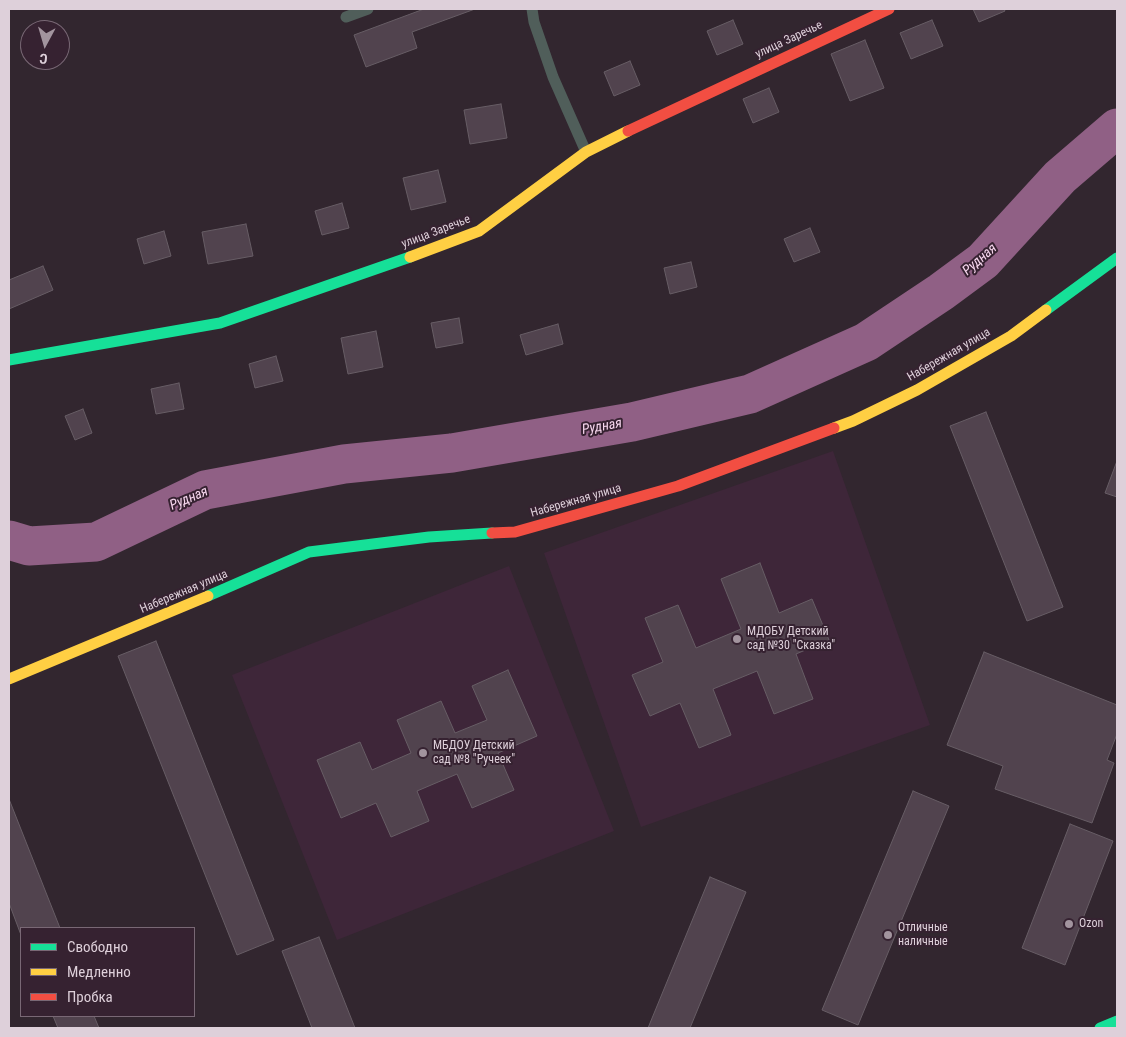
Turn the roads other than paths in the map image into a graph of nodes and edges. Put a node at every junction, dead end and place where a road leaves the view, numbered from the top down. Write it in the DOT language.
graph roads {
  1 [pos="368,9"];
  2 [pos="532,9"];
  3 [pos="889,9"];
  4 [pos="346,17"];
  5 [pos="586,152"];
  6 [pos="1117,258"];
  7 [pos="9,360"];
  8 [pos="9,679"];
  9 [pos="1117,1021"];
  10 [pos="1100,1028"];
  1 -- 4 [label="lane"];
  2 -- 5 [label="lane"];
  3 -- 5 [label="main road, улица Заречье"];
  5 -- 7 [label="main road, улица Заречье"];
  6 -- 8 [label="main road, Набережная улица"];
  9 -- 10 [label="main road"];
}
